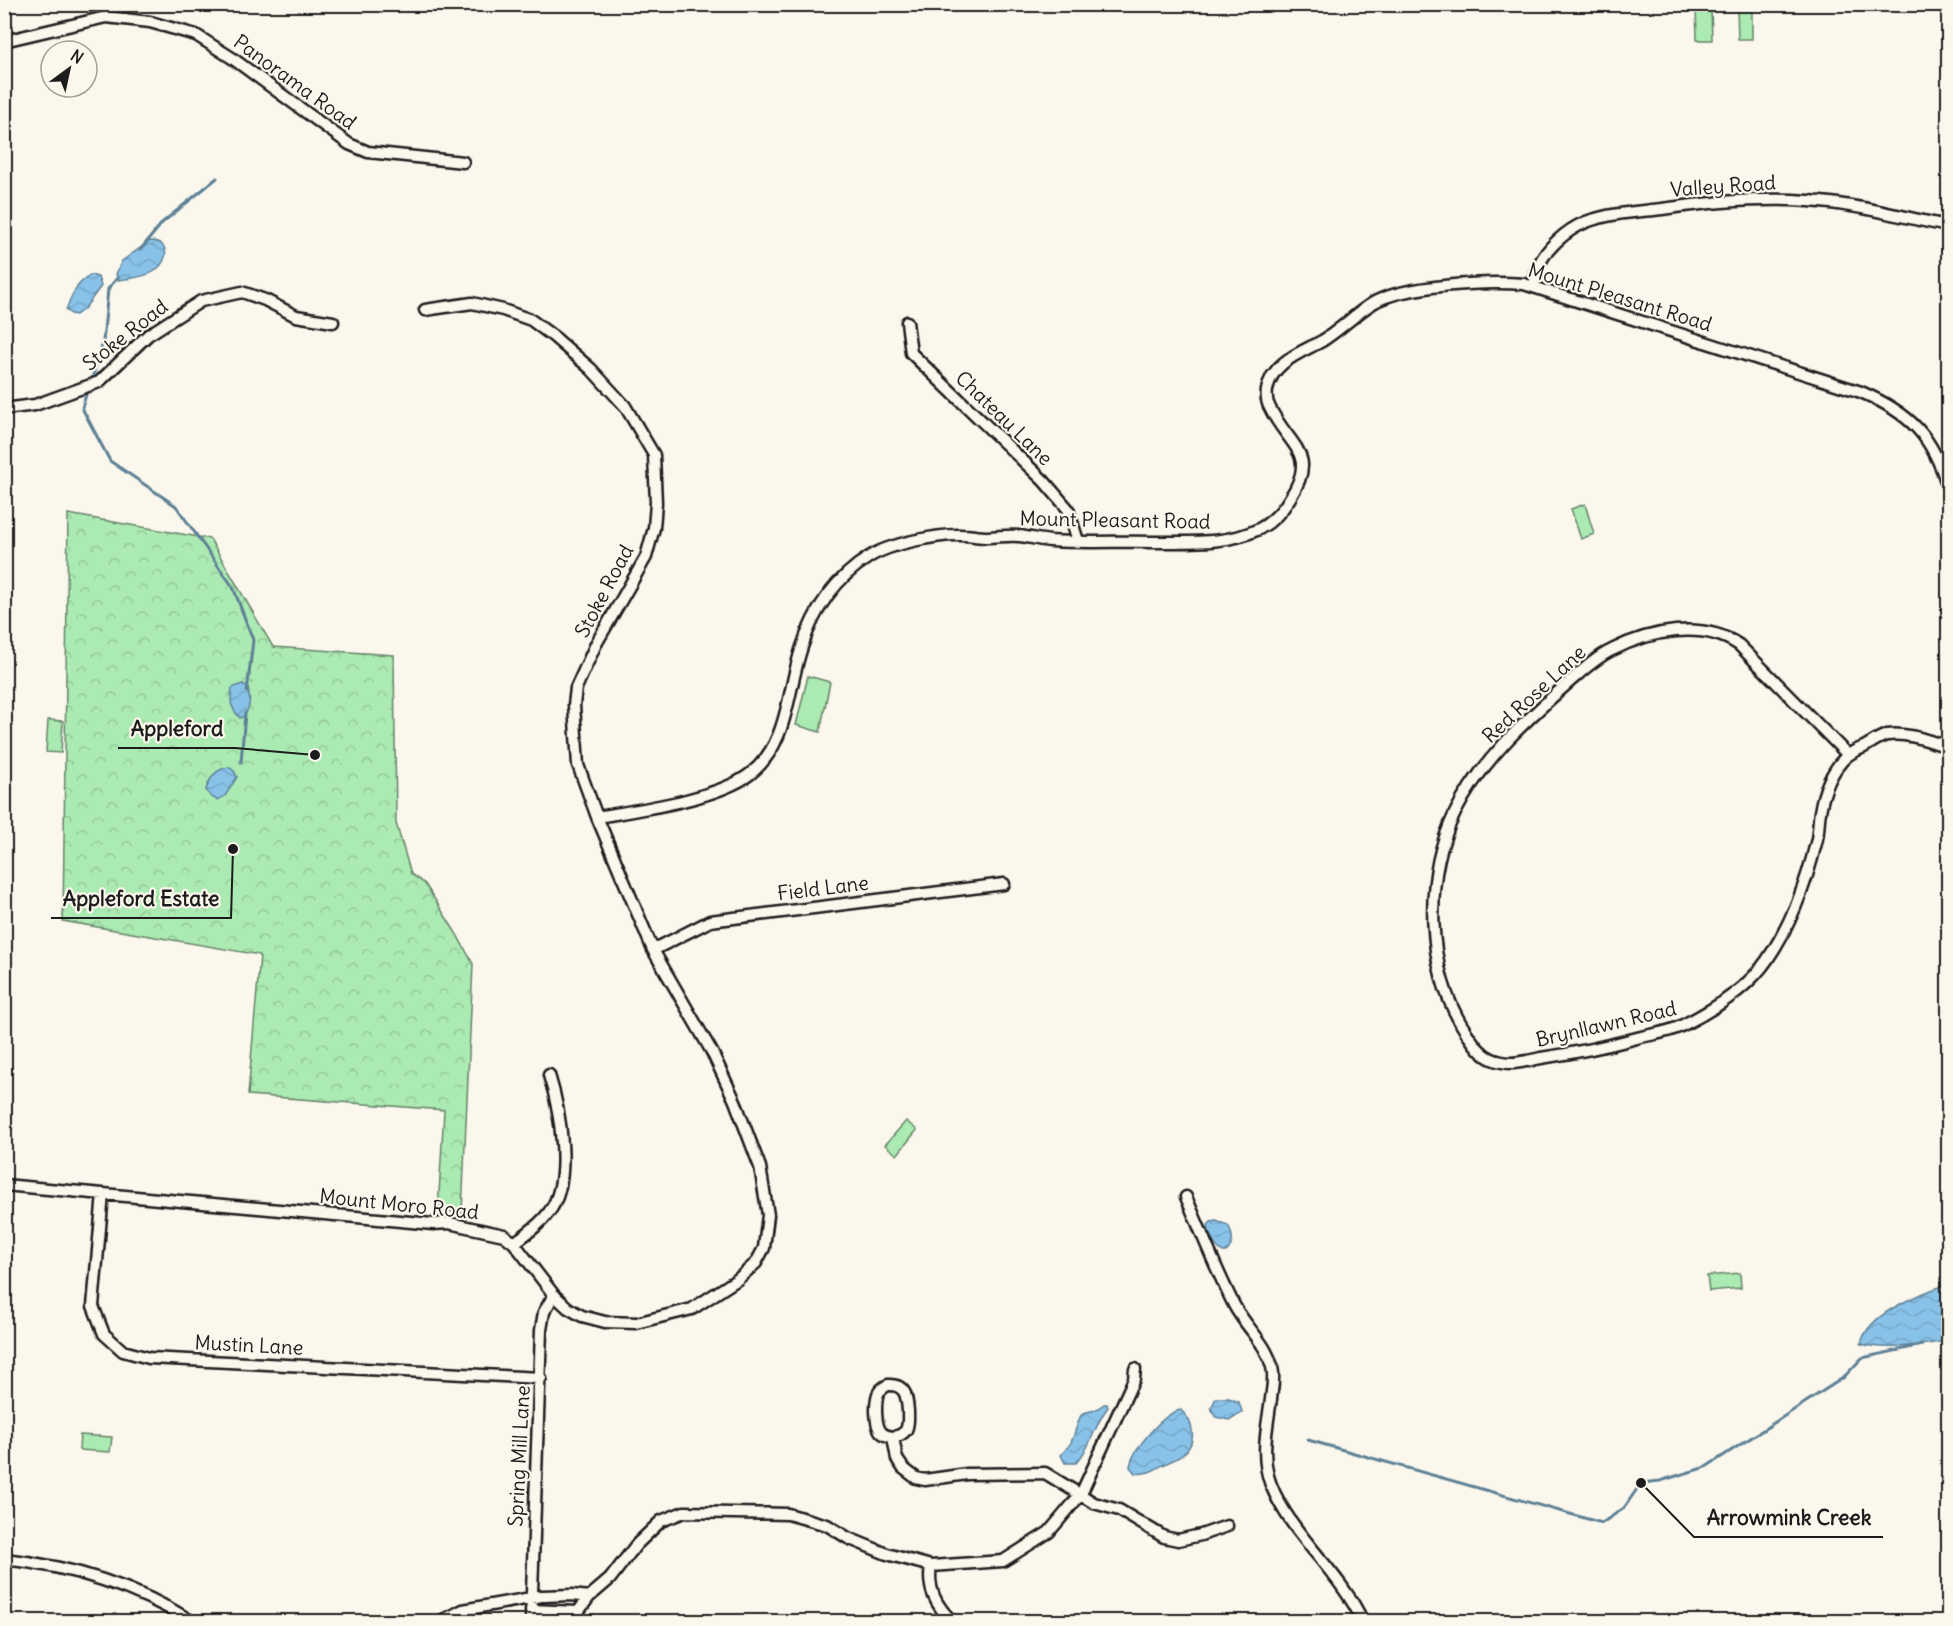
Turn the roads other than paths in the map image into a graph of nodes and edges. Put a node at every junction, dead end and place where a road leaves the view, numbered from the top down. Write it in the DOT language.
graph roads {
  1 [pos="4,41"];
  2 [pos="463,162"];
  3 [pos="1948,226"];
  4 [pos="1535,287"];
  5 [pos="425,310"];
  6 [pos="333,322"];
  7 [pos="907,322"];
  8 [pos="4,409"];
  9 [pos="1948,488"];
  10 [pos="1078,541"];
  11 [pos="1948,747"];
  12 [pos="1848,755"];
  13 [pos="597,817"];
  14 [pos="1004,884"];
  15 [pos="653,950"];
  16 [pos="1441,973"];
  17 [pos="549,1075"];
  18 [pos="4,1185"];
  19 [pos="103,1194"];
  20 [pos="1186,1197"];
  21 [pos="514,1243"];
  22 [pos="554,1294"];
  23 [pos="1135,1369"];
  24 [pos="541,1378"];
  25 [pos="893,1437"];
  26 [pos="1081,1494"];
  27 [pos="1227,1526"];
  28 [pos="4,1559"];
  29 [pos="931,1566"];
  30 [pos="589,1597"];
  31 [pos="531,1610"];
  32 [pos="193,1622"];
  33 [pos="439,1622"];
  34 [pos="953,1622"];
  35 [pos="1363,1622"];
  1 -- 2 [label="street, Panorama Road"];
  3 -- 4 [label="street, Valley Road"];
  4 -- 9 [label="street, Mount Pleasant Road"];
  4 -- 10 [label="street, Mount Pleasant Road"];
  5 -- 13 [label="street, Stoke Road"];
  6 -- 8 [label="street, Stoke Road"];
  7 -- 10 [label="street, Chateau Lane"];
  10 -- 13 [label="street, Mount Pleasant Road"];
  11 -- 12 [label="street, Brynllawn Road"];
  12 -- 16 [label="street, Brynllawn Road"];
  12 -- 16 [label="street, Red Rose Lane"];
  13 -- 15 [label="street, Mount Moro Road"];
  14 -- 15 [label="street, Field Lane"];
  15 -- 22 [label="street, Mount Moro Road"];
  17 -- 21 [label="street"];
  18 -- 19 [label="street, Mount Moro Road"];
  19 -- 21 [label="street, Mount Moro Road"];
  19 -- 24 [label="street, Mustin Lane"];
  20 -- 35 [label="street"];
  21 -- 22 [label="street, Mount Moro Road"];
  22 -- 24 [label="street, Spring Mill Lane"];
  23 -- 26 [label="street"];
  24 -- 31 [label="street, Spring Mill Lane"];
  25 -- 25 [label="street"];
  25 -- 26 [label="street"];
  26 -- 27 [label="street"];
  26 -- 29 [label="street"];
  28 -- 32 [label="street"];
  29 -- 30 [label="street"];
  29 -- 34 [label="street"];
  30 -- 31 [label="street"];
  30 -- 31 [label="street"];
  31 -- 33 [label="street"];
}
